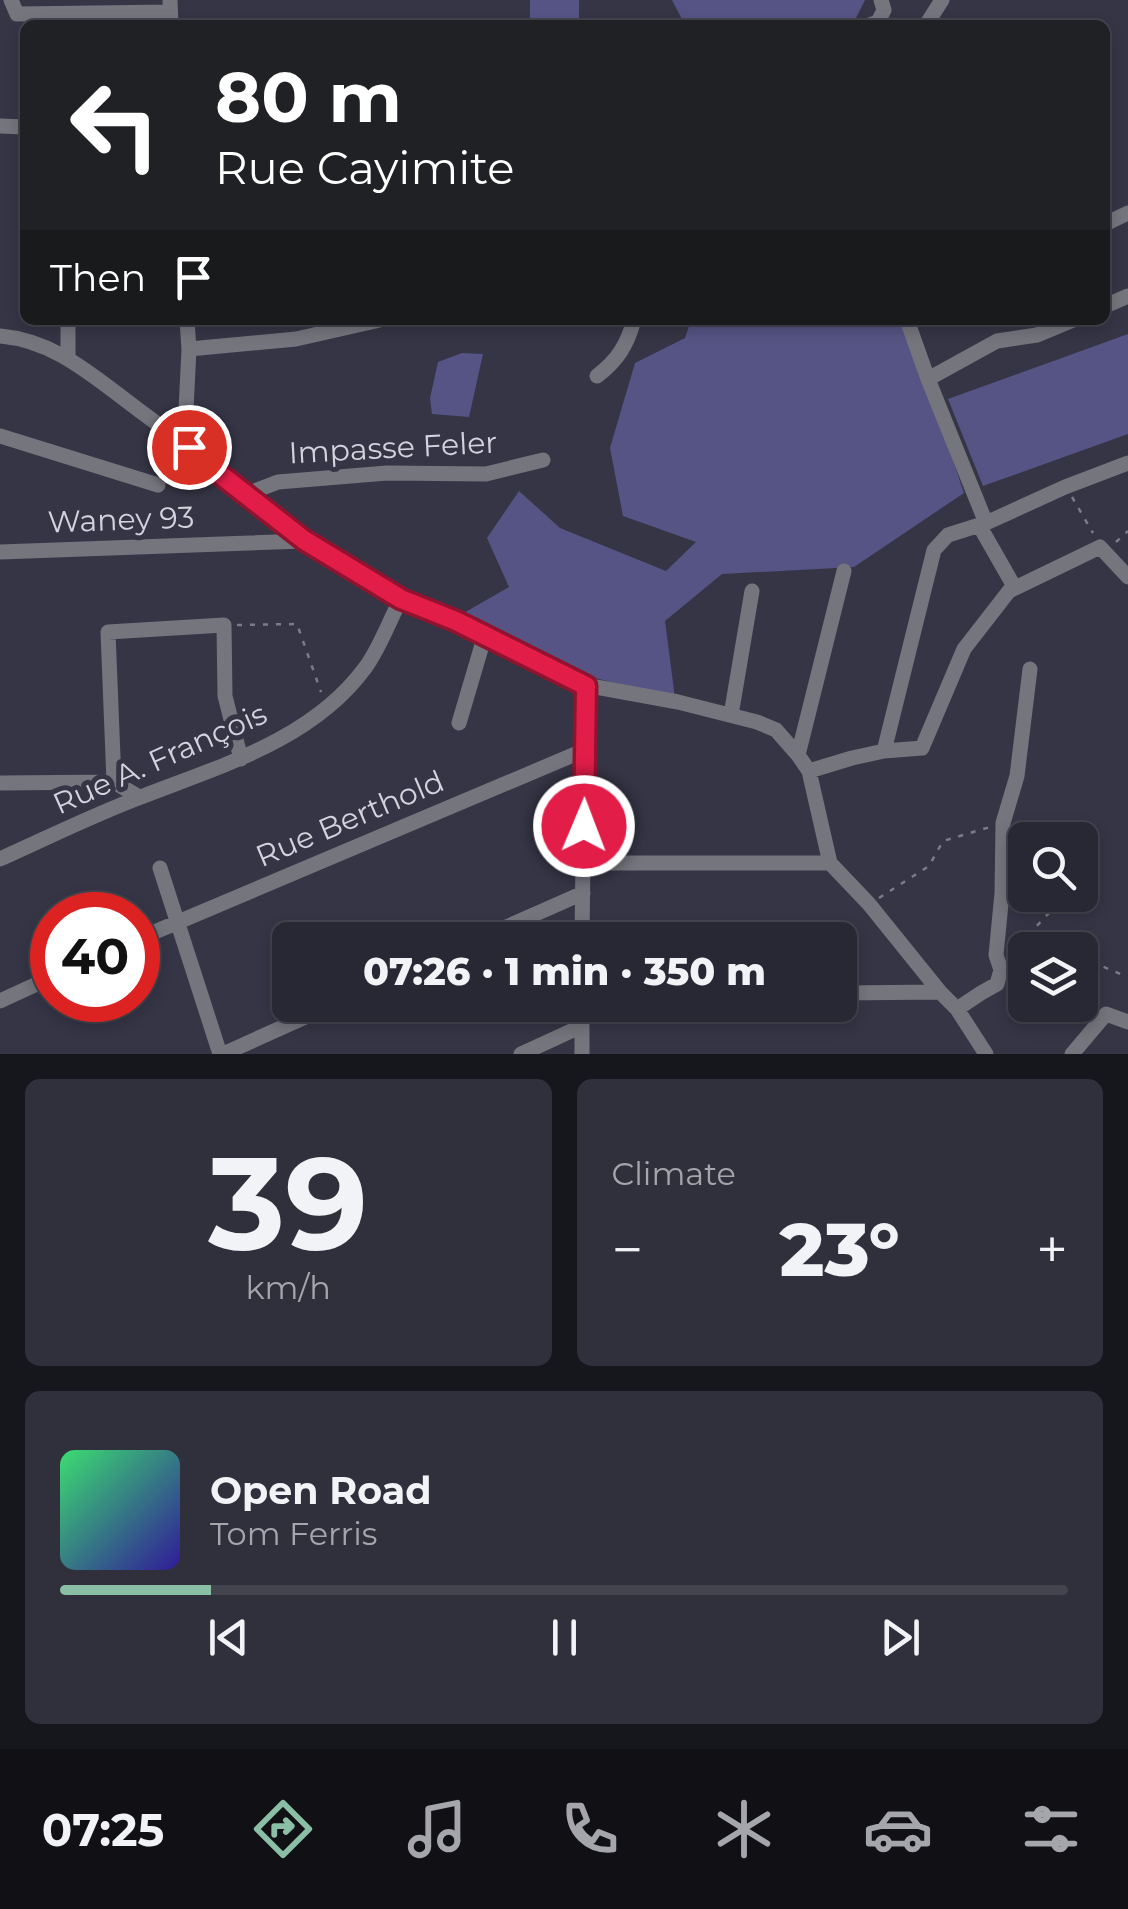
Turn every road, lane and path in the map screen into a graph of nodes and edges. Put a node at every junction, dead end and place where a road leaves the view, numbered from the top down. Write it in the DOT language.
graph roads {
  1 [pos="11,0"];
  2 [pos="170,12"];
  3 [pos="68,325"];
  4 [pos="187,325"];
  5 [pos="357,325"];
  6 [pos="632,325"];
  7 [pos="909,325"];
  8 [pos="1062,325"];
  9 [pos="0,336"];
  10 [pos="188,349"];
  11 [pos="68,358"];
  12 [pos="598,376"];
  13 [pos="928,379"];
  14 [pos="0,436"];
  15 [pos="189,447"];
  16 [pos="543,460"];
  17 [pos="1128,462"];
  18 [pos="158,485"];
  19 [pos="1065,487"];
  20 [pos="250,497"];
  21 [pos="982,524"];
  22 [pos="1128,532"];
  23 [pos="304,540"];
  24 [pos="1100,547"];
  25 [pos="0,552"];
  26 [pos="844,571"];
  27 [pos="1128,577"];
  28 [pos="1015,588"];
  29 [pos="752,591"];
  30 [pos="401,599"];
  31 [pos="224,625"];
  32 [pos="485,636"];
  33 [pos="1030,669"];
  34 [pos="586,686"];
  35 [pos="326,708"];
  36 [pos="730,715"];
  37 [pos="460,723"];
  38 [pos="585,750"];
  39 [pos="884,751"];
  40 [pos="798,755"];
  41 [pos="241,759"];
  42 [pos="808,771"];
  43 [pos="114,782"];
  44 [pos="0,783"];
  45 [pos="138,798"];
  46 [pos="1003,823"];
  47 [pos="0,860"];
  48 [pos="584,863"];
  49 [pos="830,863"];
  50 [pos="160,868"];
  51 [pos="583,892"];
  52 [pos="869,904"];
  53 [pos="1050,912"];
  54 [pos="179,921"];
  55 [pos="517,922"];
  56 [pos="582,922"];
  57 [pos="160,930"];
  58 [pos="998,938"];
  59 [pos="1098,965"];
  60 [pos="1125,976"];
  61 [pos="30,988"];
  62 [pos="940,992"];
  63 [pos="857,993"];
  64 [pos="0,1001"];
  65 [pos="1098,1005"];
  66 [pos="957,1010"];
  67 [pos="1106,1014"];
  68 [pos="293,1022"];
  69 [pos="582,1022"];
  70 [pos="1128,1022"];
  71 [pos="582,1026"];
  72 [pos="221,1054"];
  73 [pos="520,1054"];
  74 [pos="582,1054"];
  75 [pos="986,1054"];
  76 [pos="1072,1054"];
  1 -- 2 [label="street"];
  3 -- 11 [label="street"];
  4 -- 10 [label="street"];
  5 -- 10 [label="street"];
  6 -- 12 [label="street"];
  7 -- 13 [label="street"];
  8 -- 13 [label="street"];
  9 -- 11 [label="street"];
  10 -- 15 [label="street"];
  11 -- 15 [label="street"];
  13 -- 21 [label="street"];
  14 -- 18 [label="street"];
  15 -- 20 [label="street"];
  16 -- 20 [label="street, Impasse Feler"];
  17 -- 19 [label="street"];
  19 -- 21 [label="street"];
  19 -- 24 [label="path"];
  20 -- 23 [label="street"];
  21 -- 28 [label="street"];
  21 -- 39 [label="street"];
  22 -- 24 [label="path"];
  23 -- 25 [label="street, Waney 93"];
  23 -- 30 [label="street"];
  24 -- 27 [label="street"];
  24 -- 28 [label="street"];
  26 -- 40 [label="street"];
  28 -- 39 [label="street"];
  29 -- 36 [label="street"];
  30 -- 32 [label="street"];
  30 -- 35 [label="street, Rue A. François"];
  31 -- 35 [label="path"];
  31 -- 41 [label="street"];
  31 -- 43 [label="street"];
  32 -- 34 [label="street"];
  32 -- 37 [label="street"];
  33 -- 46 [label="street"];
  34 -- 36 [label="street"];
  34 -- 38 [label="street"];
  35 -- 41 [label="street, Rue A. François"];
  36 -- 40 [label="street"];
  38 -- 48 [label="street"];
  38 -- 54 [label="street, Rue Berthold"];
  39 -- 42 [label="street"];
  40 -- 42 [label="street"];
  41 -- 45 [label="street, Rue A. François"];
  42 -- 49 [label="street"];
  43 -- 44 [label="street"];
  43 -- 45 [label="street"];
  45 -- 47 [label="street, Rue A. François"];
  46 -- 52 [label="path"];
  46 -- 58 [label="street"];
  48 -- 49 [label="street"];
  48 -- 51 [label="street"];
  49 -- 52 [label="street"];
  50 -- 54 [label="street"];
  51 -- 55 [label="street"];
  51 -- 56 [label="street"];
  52 -- 62 [label="street"];
  53 -- 58 [label="path"];
  54 -- 57 [label="street, Rue Berthold"];
  54 -- 72 [label="street"];
  58 -- 66 [label="street"];
  59 -- 60 [label="path"];
  61 -- 64 [label="street"];
  62 -- 63 [label="street"];
  62 -- 66 [label="street"];
  65 -- 67 [label="path"];
  66 -- 75 [label="street"];
  67 -- 70 [label="street"];
  67 -- 76 [label="street"];
  68 -- 72 [label="street"];
  69 -- 71 [label="street"];
  71 -- 73 [label="street"];
  71 -- 74 [label="street"];
}
